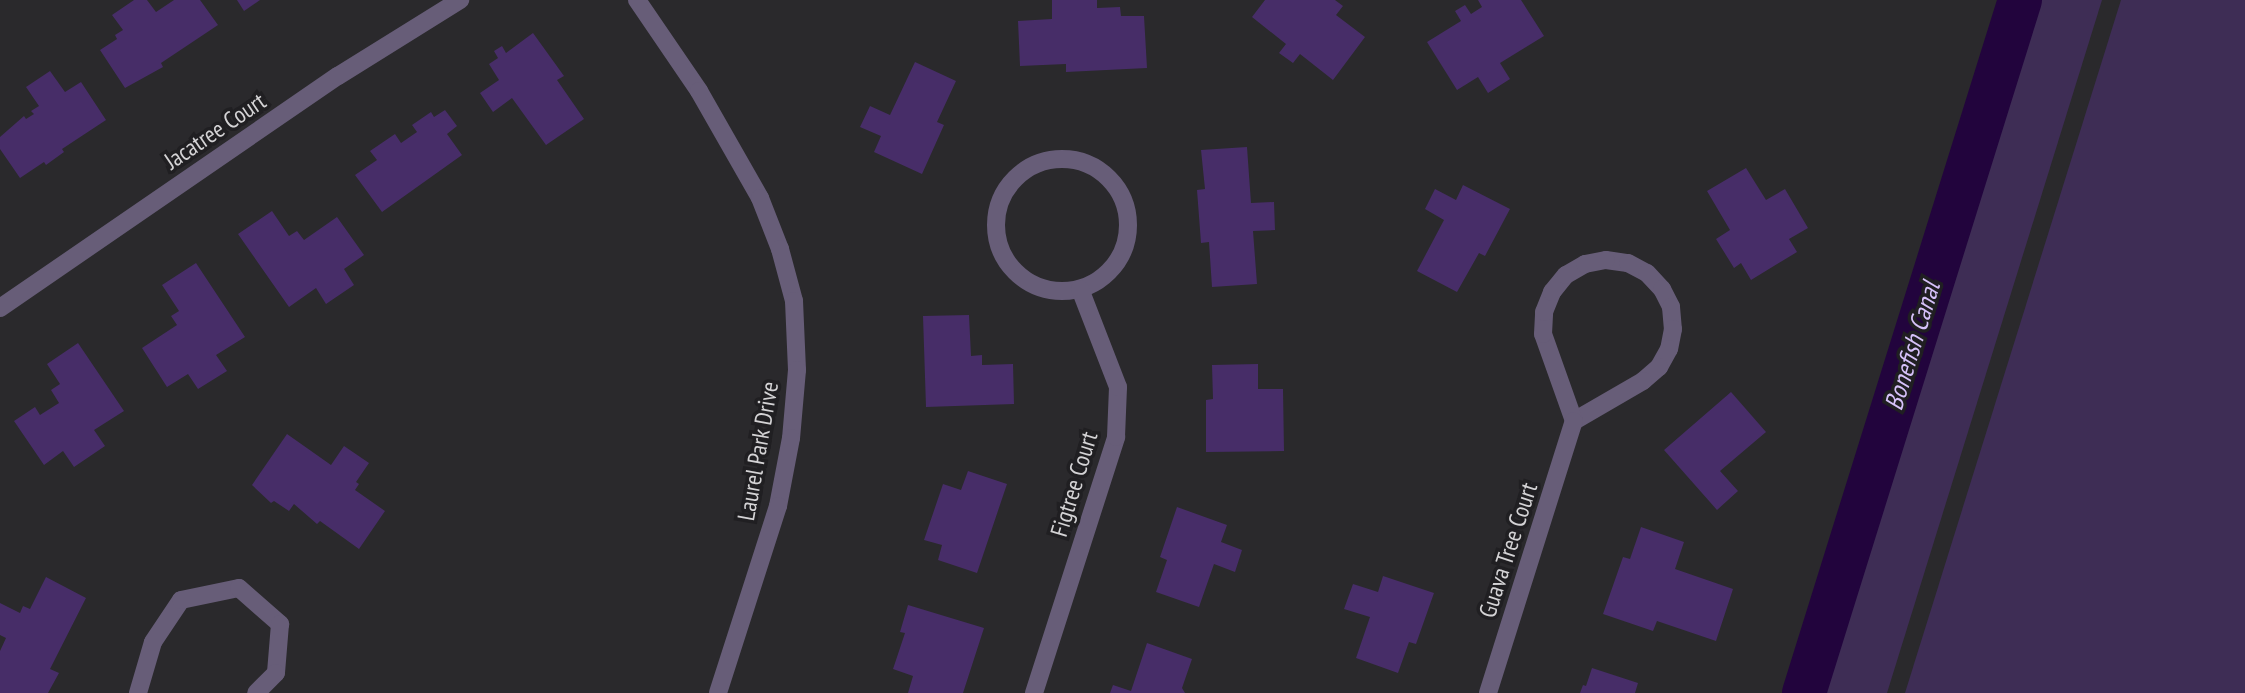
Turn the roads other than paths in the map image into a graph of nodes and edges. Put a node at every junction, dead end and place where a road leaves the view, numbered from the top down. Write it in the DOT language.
graph roads {
  1 [pos="460,0"];
  2 [pos="636,0"];
  3 [pos="1080,289"];
  4 [pos="0,308"];
  5 [pos="1574,421"];
  6 [pos="138,693"];
  7 [pos="256,693"];
  8 [pos="718,693"];
  9 [pos="1034,693"];
  10 [pos="1488,693"];
  1 -- 4 [label="street, Jacatree Court"];
  2 -- 8 [label="street, Laurel Park Drive"];
  3 -- 3 [label="street"];
  3 -- 9 [label="street, Figtree Court"];
  5 -- 5 [label="street"];
  5 -- 10 [label="street, Guava Tree Court"];
  6 -- 7 [label="street"];
}
